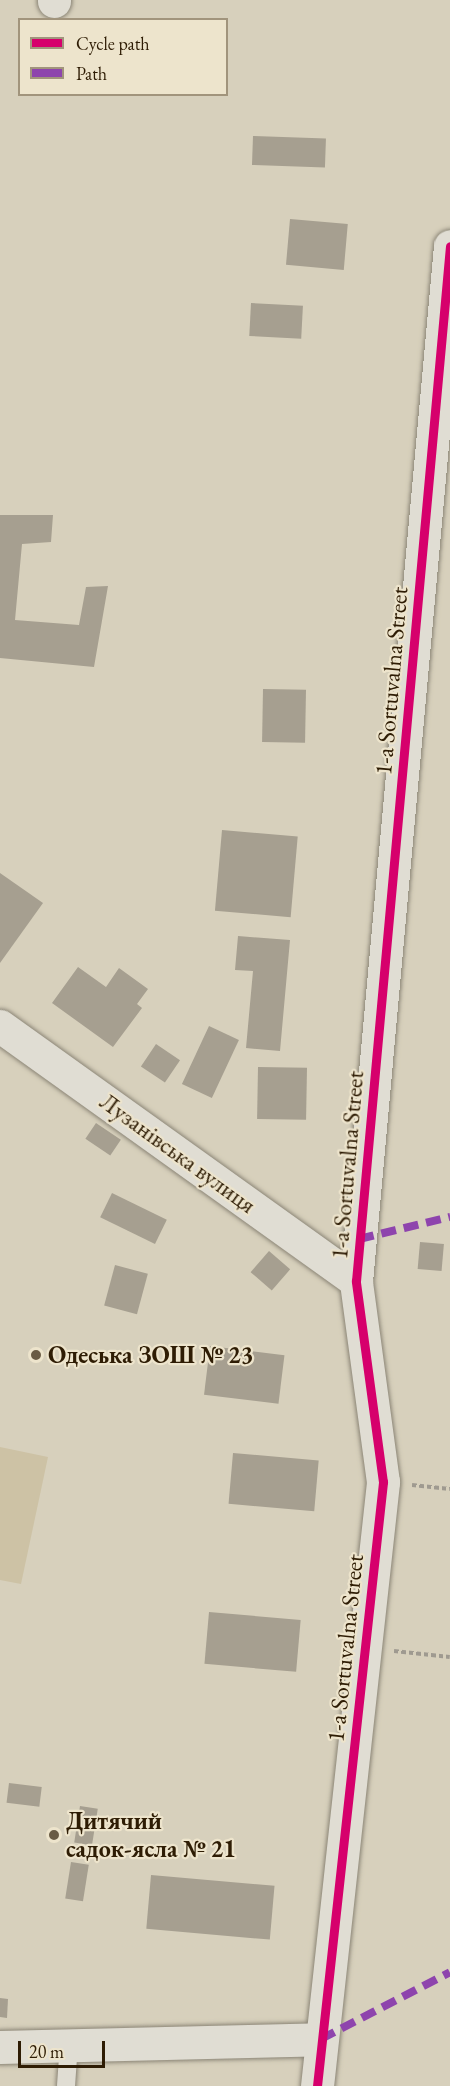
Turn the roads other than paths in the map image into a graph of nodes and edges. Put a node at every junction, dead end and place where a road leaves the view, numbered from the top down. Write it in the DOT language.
graph roads {
  1 [pos="450,246"];
  2 [pos="0,1026"];
  3 [pos="356,1281"];
  4 [pos="321,2039"];
  5 [pos="0,2047"];
  6 [pos="69,2047"];
  7 [pos="66,2086"];
  8 [pos="317,2086"];
  1 -- 3 [label="street, 1-a Sortuvalna Street"];
  2 -- 3 [label="street, Лузанівська вулиця"];
  3 -- 4 [label="street, 1-a Sortuvalna Street"];
  4 -- 6 [label="street"];
  4 -- 8 [label="street, 1-a Sortuvalna Street"];
  5 -- 6 [label="street"];
  6 -- 7 [label="lane"];
}
